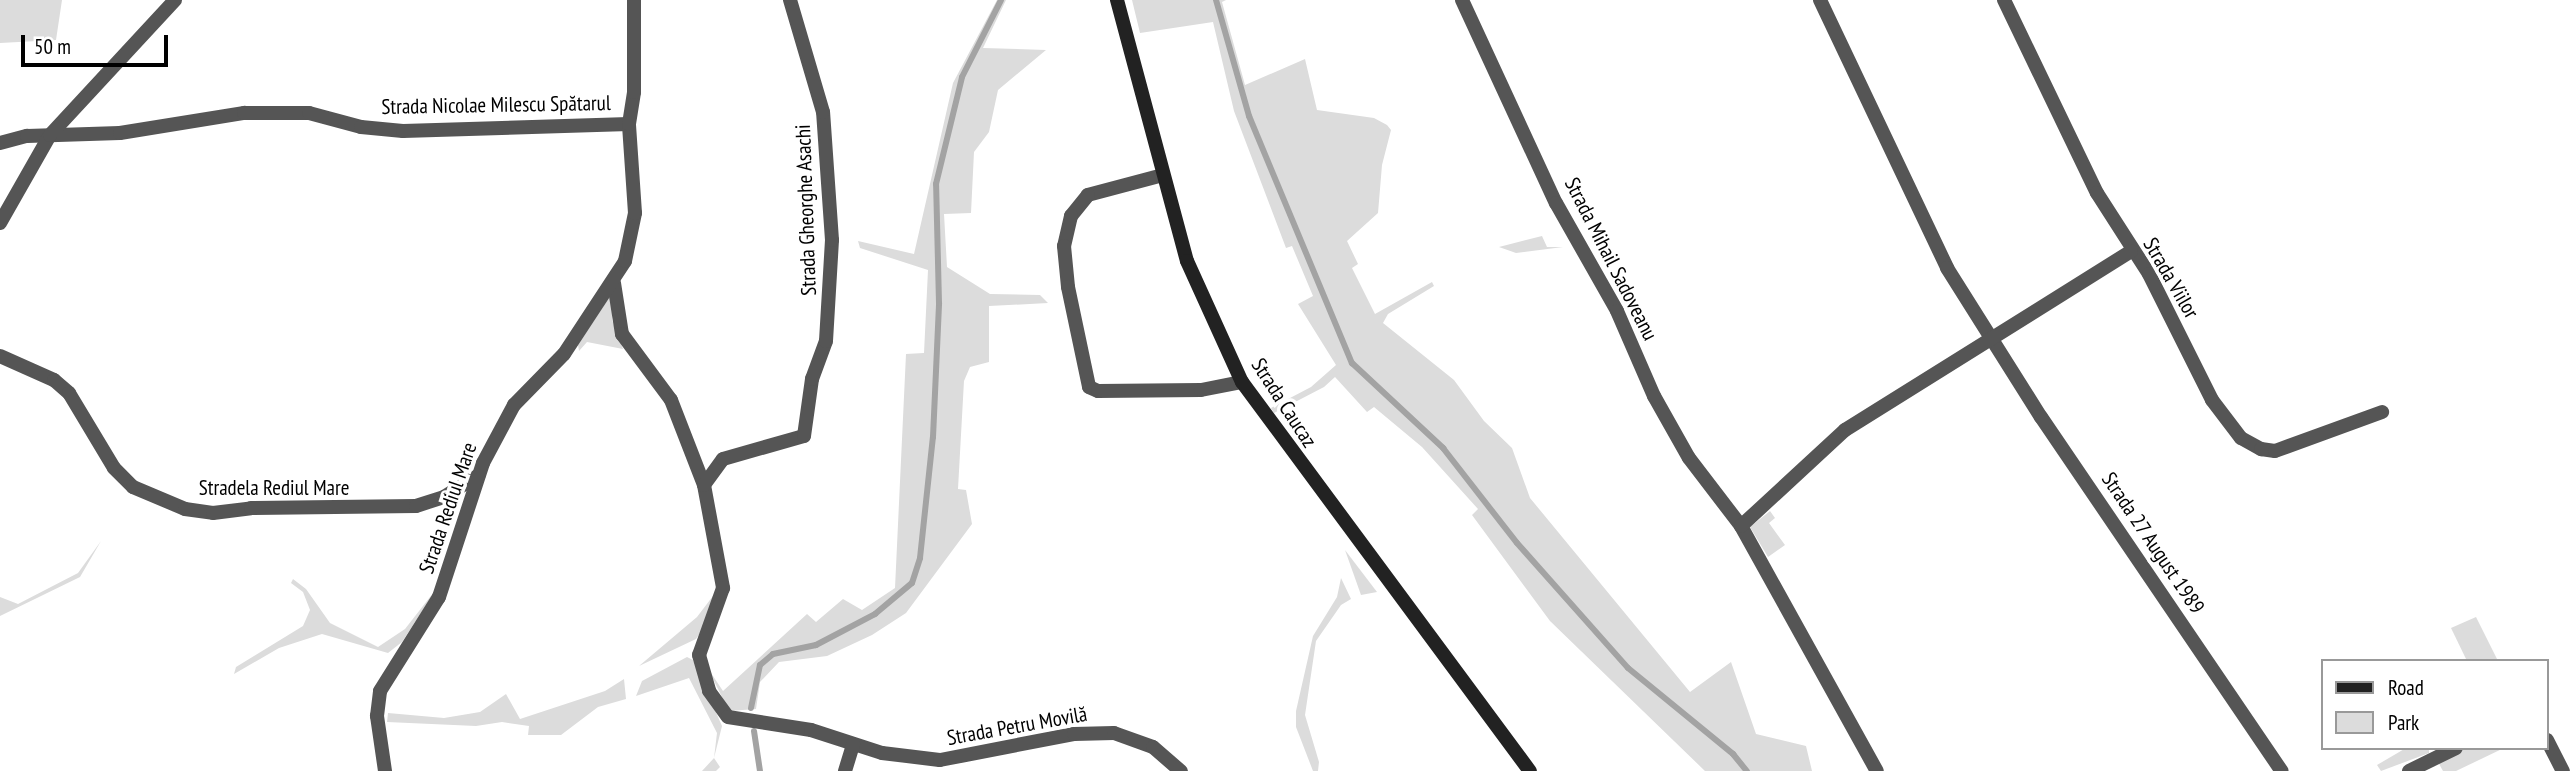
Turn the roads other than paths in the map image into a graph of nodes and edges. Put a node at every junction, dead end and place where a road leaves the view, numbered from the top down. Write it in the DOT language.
graph roads {
  1 [pos="175,0"];
  2 [pos="634,0"];
  3 [pos="790,0"];
  4 [pos="1117,0"];
  5 [pos="1462,0"];
  6 [pos="1820,0"];
  7 [pos="2004,0"];
  8 [pos="629,124"];
  9 [pos="50,135"];
  10 [pos="0,143"];
  11 [pos="1163,175"];
  12 [pos="0,223"];
  13 [pos="2131,251"];
  14 [pos="614,282"];
  15 [pos="1990,339"];
  16 [pos="0,356"];
  17 [pos="1242,382"];
  18 [pos="2382,412"];
  19 [pos="479,475"];
  20 [pos="704,485"];
  21 [pos="1741,526"];
  22 [pos="853,744"];
  23 [pos="2549,744"];
  24 [pos="2452,750"];
  25 [pos="385,771"];
  26 [pos="845,771"];
  27 [pos="1181,771"];
  28 [pos="1530,771"];
  29 [pos="1877,771"];
  30 [pos="2282,771"];
  31 [pos="2409,771"];
  32 [pos="2563,771"];
  1 -- 9 [label="street"];
  2 -- 8 [label="street, Strada Rediul Mare"];
  3 -- 20 [label="street, Strada Gheorghe Asachi"];
  4 -- 11 [label="street, Strada Caucaz"];
  5 -- 21 [label="street, Strada Mihail Sadoveanu"];
  6 -- 15 [label="street, Strada 27 August 1989"];
  7 -- 13 [label="street, Strada Viilor"];
  8 -- 9 [label="street, Strada Nicolae Milescu Spătarul"];
  8 -- 14 [label="street, Strada Rediul Mare"];
  9 -- 10 [label="street, Strada Nicolae Milescu Spătarul"];
  9 -- 12 [label="street"];
  11 -- 17 [label="street, Strada Caucaz"];
  11 -- 17 [label="street"];
  13 -- 15 [label="street"];
  13 -- 18 [label="street, Strada Viilor"];
  14 -- 19 [label="street, Strada Rediul Mare"];
  14 -- 20 [label="street"];
  15 -- 21 [label="street"];
  15 -- 30 [label="street, Strada 27 August 1989"];
  16 -- 19 [label="street, Stradela Rediul Mare"];
  17 -- 28 [label="street, Strada Caucaz"];
  19 -- 25 [label="street, Strada Rediul Mare"];
  20 -- 22 [label="street, Strada Petru Movilă"];
  21 -- 29 [label="street, Strada Mihail Sadoveanu"];
  22 -- 26 [label="street"];
  22 -- 27 [label="street, Strada Petru Movilă"];
  23 -- 32 [label="street"];
  24 -- 31 [label="street"];
}
